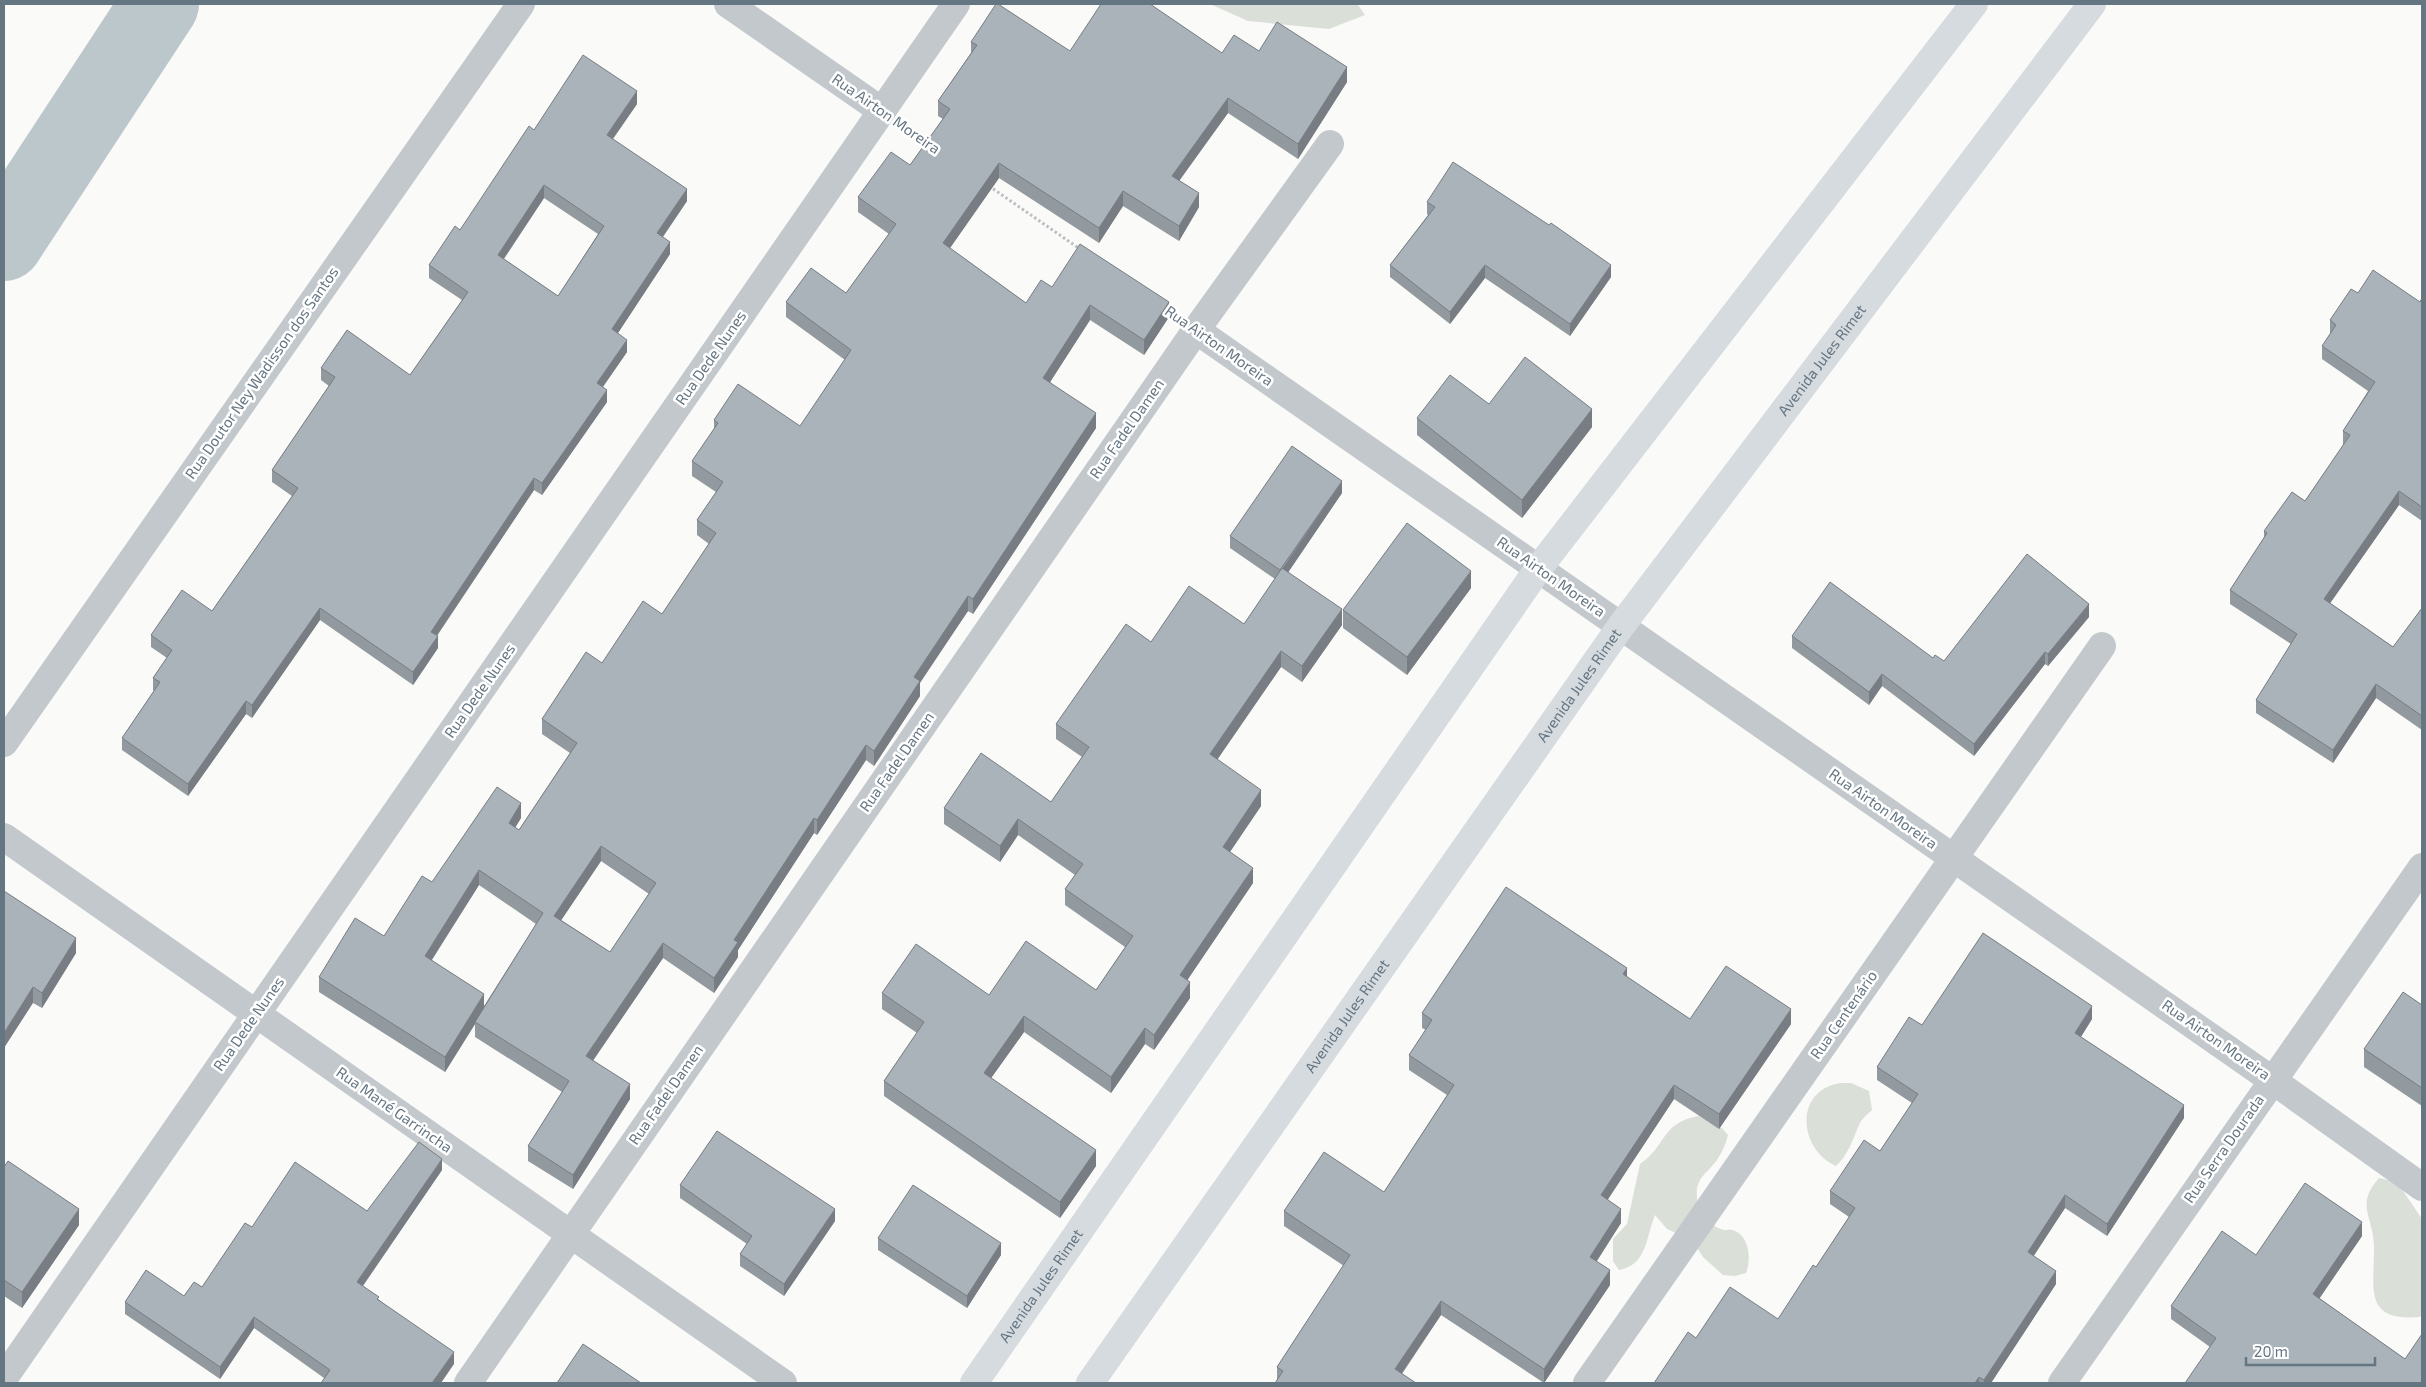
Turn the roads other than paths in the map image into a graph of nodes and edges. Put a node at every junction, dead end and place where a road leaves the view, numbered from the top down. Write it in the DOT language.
graph roads {
  1 [pos="521,4"];
  2 [pos="728,4"];
  3 [pos="956,4"];
  4 [pos="1974,4"];
  5 [pos="2092,4"];
  6 [pos="882,111"];
  7 [pos="1330,144"];
  8 [pos="1196,330"];
  9 [pos="1538,569"];
  10 [pos="1621,626"];
  11 [pos="2102,646"];
  12 [pos="4,743"];
  13 [pos="4,837"];
  14 [pos="1954,858"];
  15 [pos="2422,867"];
  16 [pos="256,1014"];
  17 [pos="2272,1080"];
  18 [pos="2422,1187"];
  19 [pos="570,1234"];
  20 [pos="4,1378"];
  21 [pos="468,1383"];
  22 [pos="783,1383"];
  23 [pos="974,1383"];
  24 [pos="1090,1383"];
  25 [pos="1587,1383"];
  26 [pos="2062,1383"];
  1 -- 12 [label="street, Rua Doutor Ney Wadisson dos Santos"];
  2 -- 6 [label="street, Rua Airton Moreira"];
  3 -- 6 [label="street, Rua Dede Nunes"];
  4 -- 9 [label="main road, Avenida Jules Rimet"];
  5 -- 10 [label="main road, Avenida Jules Rimet"];
  6 -- 16 [label="street, Rua Dede Nunes"];
  7 -- 8 [label="street, Rua Fadel Damen"];
  8 -- 9 [label="street, Rua Airton Moreira"];
  8 -- 19 [label="street, Rua Fadel Damen"];
  9 -- 10 [label="street, Rua Airton Moreira"];
  9 -- 23 [label="main road, Avenida Jules Rimet"];
  10 -- 14 [label="street, Rua Airton Moreira"];
  10 -- 24 [label="main road, Avenida Jules Rimet"];
  11 -- 14 [label="street, Rua Centenário"];
  13 -- 16 [label="street, Rua Mané Garrincha"];
  14 -- 17 [label="street, Rua Airton Moreira"];
  14 -- 25 [label="street, Rua Centenário"];
  15 -- 17 [label="street, Rua Serra Dourada"];
  16 -- 19 [label="street, Rua Mané Garrincha"];
  16 -- 20 [label="street, Rua Dede Nunes"];
  17 -- 18 [label="street, Rua Airton Moreira"];
  17 -- 26 [label="street, Rua Serra Dourada"];
  19 -- 21 [label="street, Rua Fadel Damen"];
  19 -- 22 [label="street, Rua Mané Garrincha"];
}
